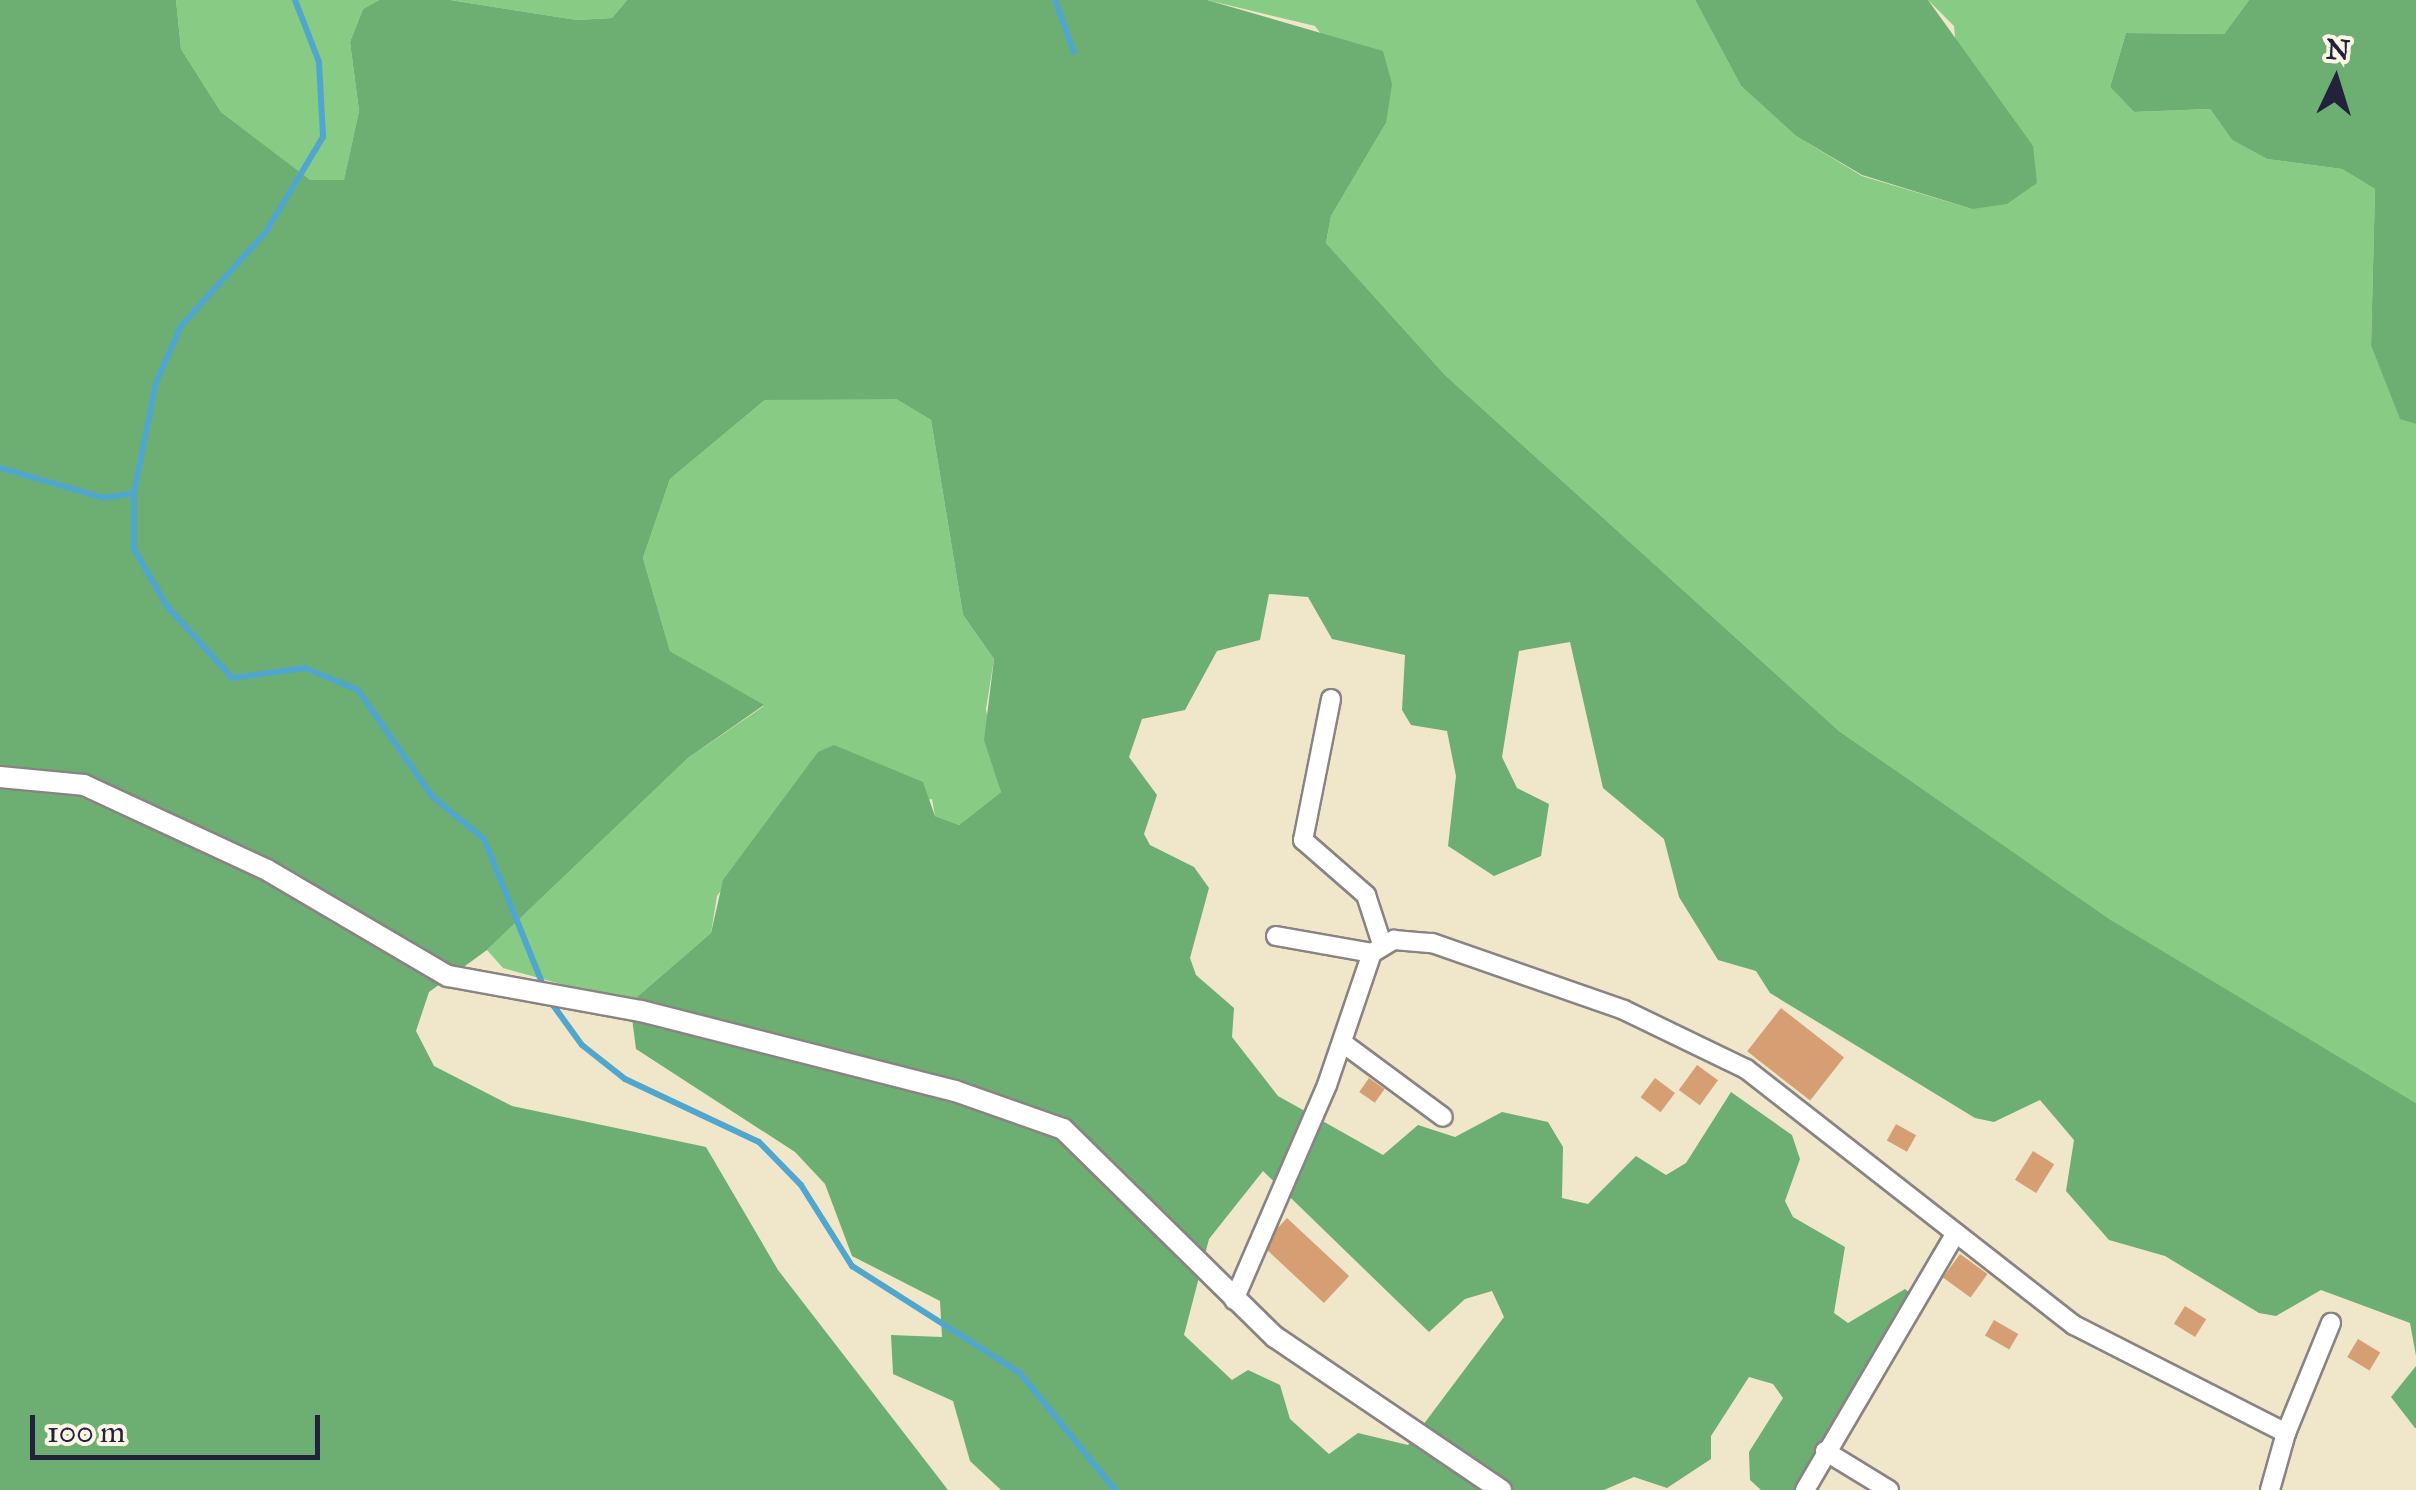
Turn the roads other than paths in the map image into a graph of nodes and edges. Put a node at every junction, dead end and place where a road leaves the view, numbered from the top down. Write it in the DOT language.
graph roads {
  1 [pos="1330,700"];
  2 [pos="0,777"];
  3 [pos="1276,936"];
  4 [pos="1377,949"];
  5 [pos="1343,1044"];
  6 [pos="1443,1117"];
  7 [pos="1956,1234"];
  8 [pos="1234,1300"];
  9 [pos="2331,1323"];
  10 [pos="2286,1433"];
  11 [pos="1825,1450"];
  12 [pos="1501,1490"];
  13 [pos="1805,1490"];
  14 [pos="1889,1490"];
  15 [pos="2270,1490"];
  1 -- 4 [label="street"];
  2 -- 8 [label="street"];
  3 -- 4 [label="street"];
  4 -- 5 [label="street"];
  4 -- 7 [label="street"];
  5 -- 6 [label="street"];
  5 -- 8 [label="street"];
  7 -- 10 [label="street"];
  7 -- 11 [label="street"];
  8 -- 12 [label="street"];
  9 -- 10 [label="street"];
  10 -- 15 [label="street"];
  11 -- 13 [label="street"];
  11 -- 14 [label="street"];
}
